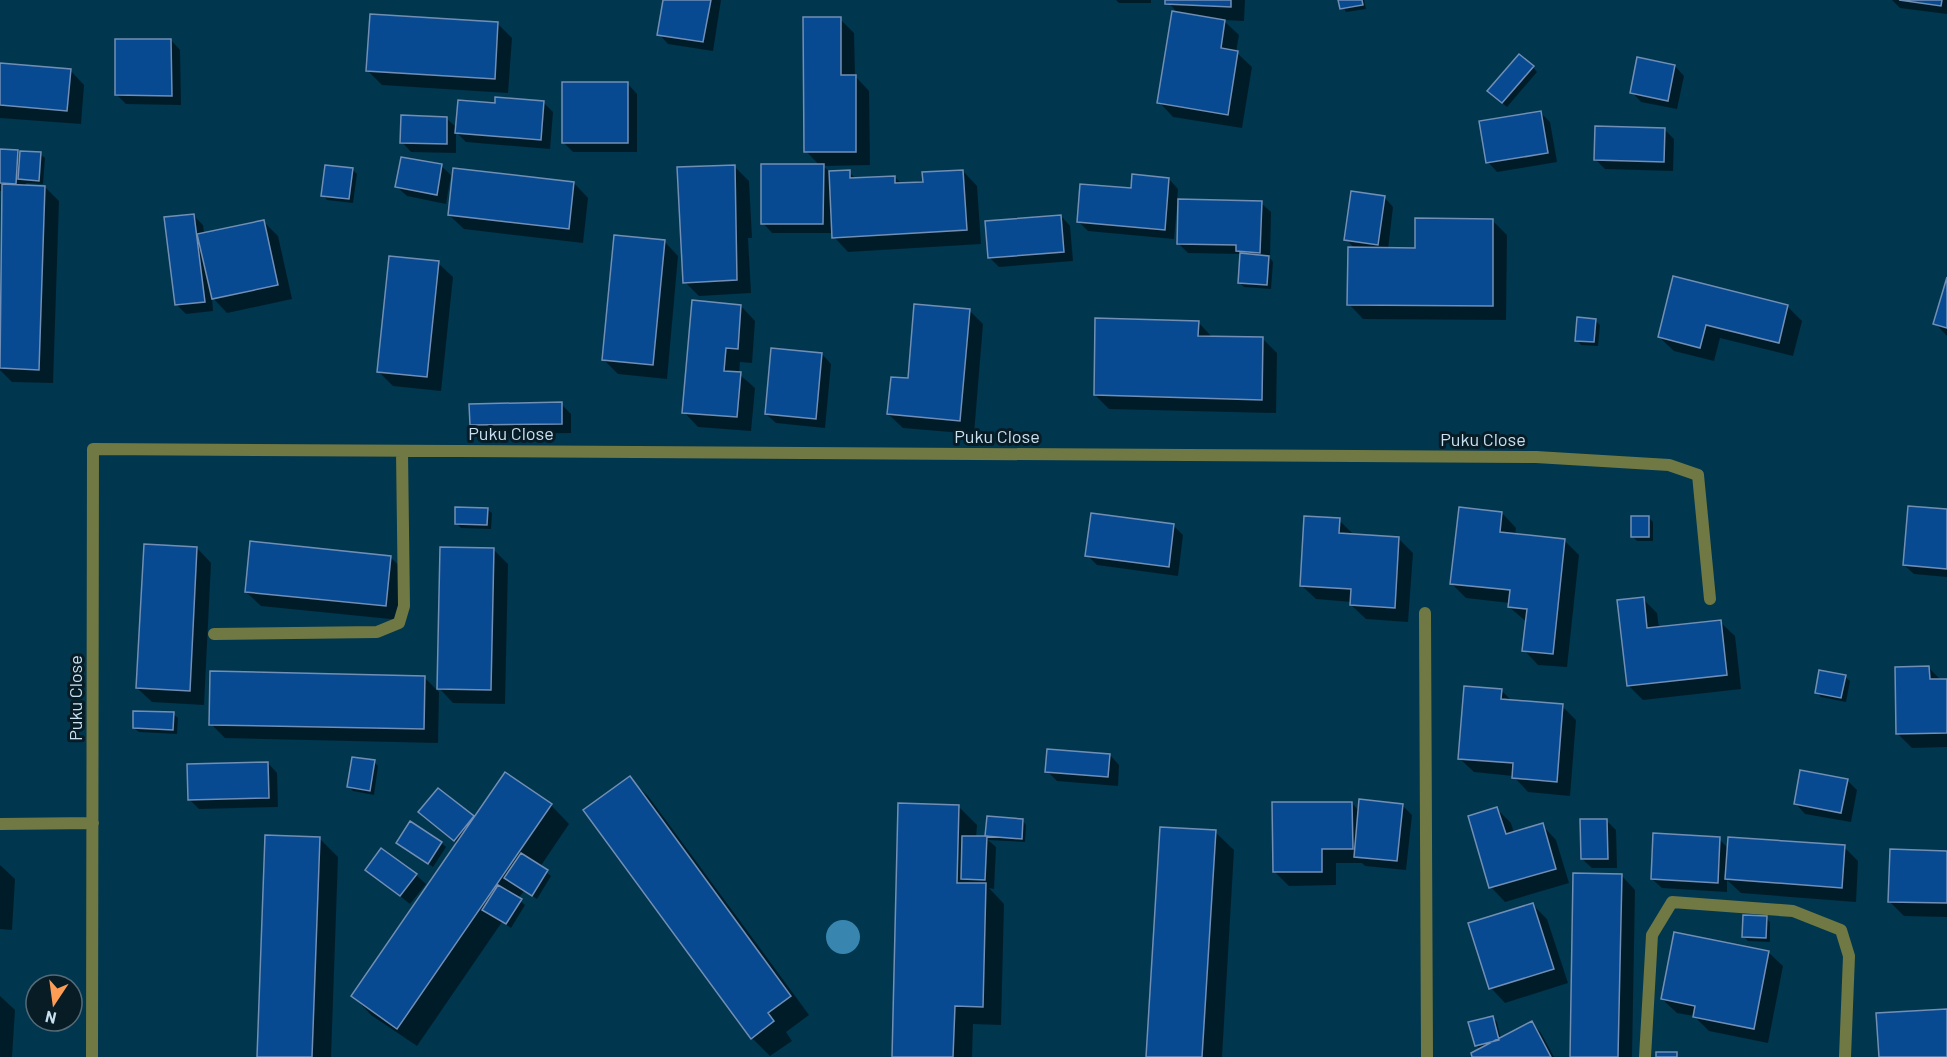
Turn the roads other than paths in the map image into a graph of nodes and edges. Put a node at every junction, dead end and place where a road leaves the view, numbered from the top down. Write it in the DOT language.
graph roads {
  1 [pos="402,451"];
  2 [pos="1710,599"];
  3 [pos="1425,614"];
  4 [pos="214,634"];
  5 [pos="0,824"];
  6 [pos="93,824"];
  7 [pos="92,1057"];
  8 [pos="1427,1057"];
  9 [pos="1644,1057"];
  10 [pos="1845,1057"];
  1 -- 2 [label="street, Puku Close"];
  1 -- 4 [label="street"];
  1 -- 6 [label="street, Puku Close"];
  3 -- 8 [label="street"];
  5 -- 6 [label="street"];
  6 -- 7 [label="street, Puku Close"];
  9 -- 10 [label="street"];
}
